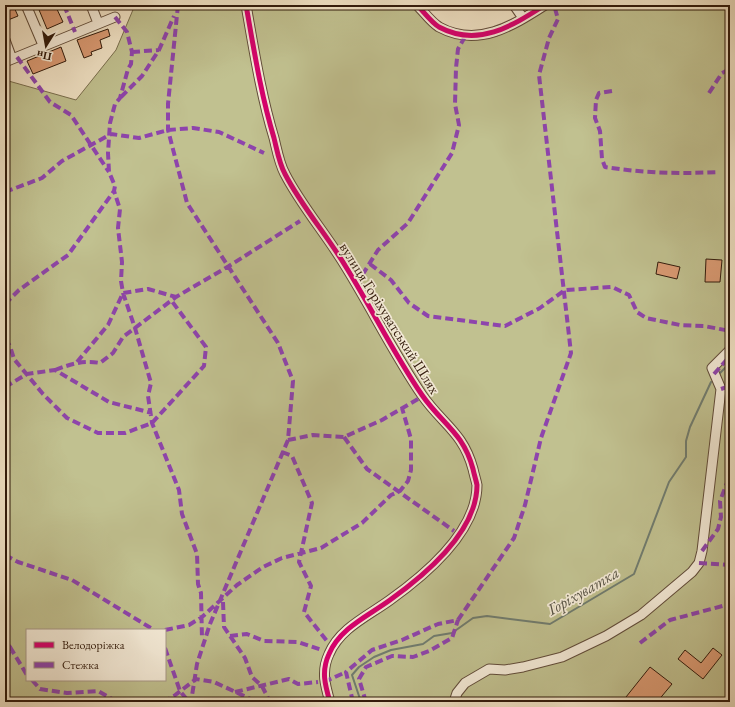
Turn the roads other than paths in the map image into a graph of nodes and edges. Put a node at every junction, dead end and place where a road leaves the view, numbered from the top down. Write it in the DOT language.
graph roads {
  1 [pos="26,5"];
  2 [pos="91,5"];
  3 [pos="246,5"];
  4 [pos="417,5"];
  5 [pos="514,5"];
  6 [pos="545,5"];
  7 [pos="115,17"];
  8 [pos="523,18"];
  9 [pos="98,22"];
  10 [pos="5,40"];
  11 [pos="44,45"];
  12 [pos="8,60"];
  13 [pos="730,350"];
  14 [pos="330,702"];
  15 [pos="454,702"];
  1 -- 11 [label="street"];
  2 -- 9 [label="street"];
  3 -- 14 [label="street, вулиця Горіхуватський Шлях"];
  4 -- 8 [label="street"];
  5 -- 8 [label="street"];
  6 -- 8 [label="street"];
  7 -- 9 [label="street"];
  9 -- 11 [label="street"];
  10 -- 12 [label="street"];
  11 -- 12 [label="street"];
  13 -- 15 [label="street"];
}
